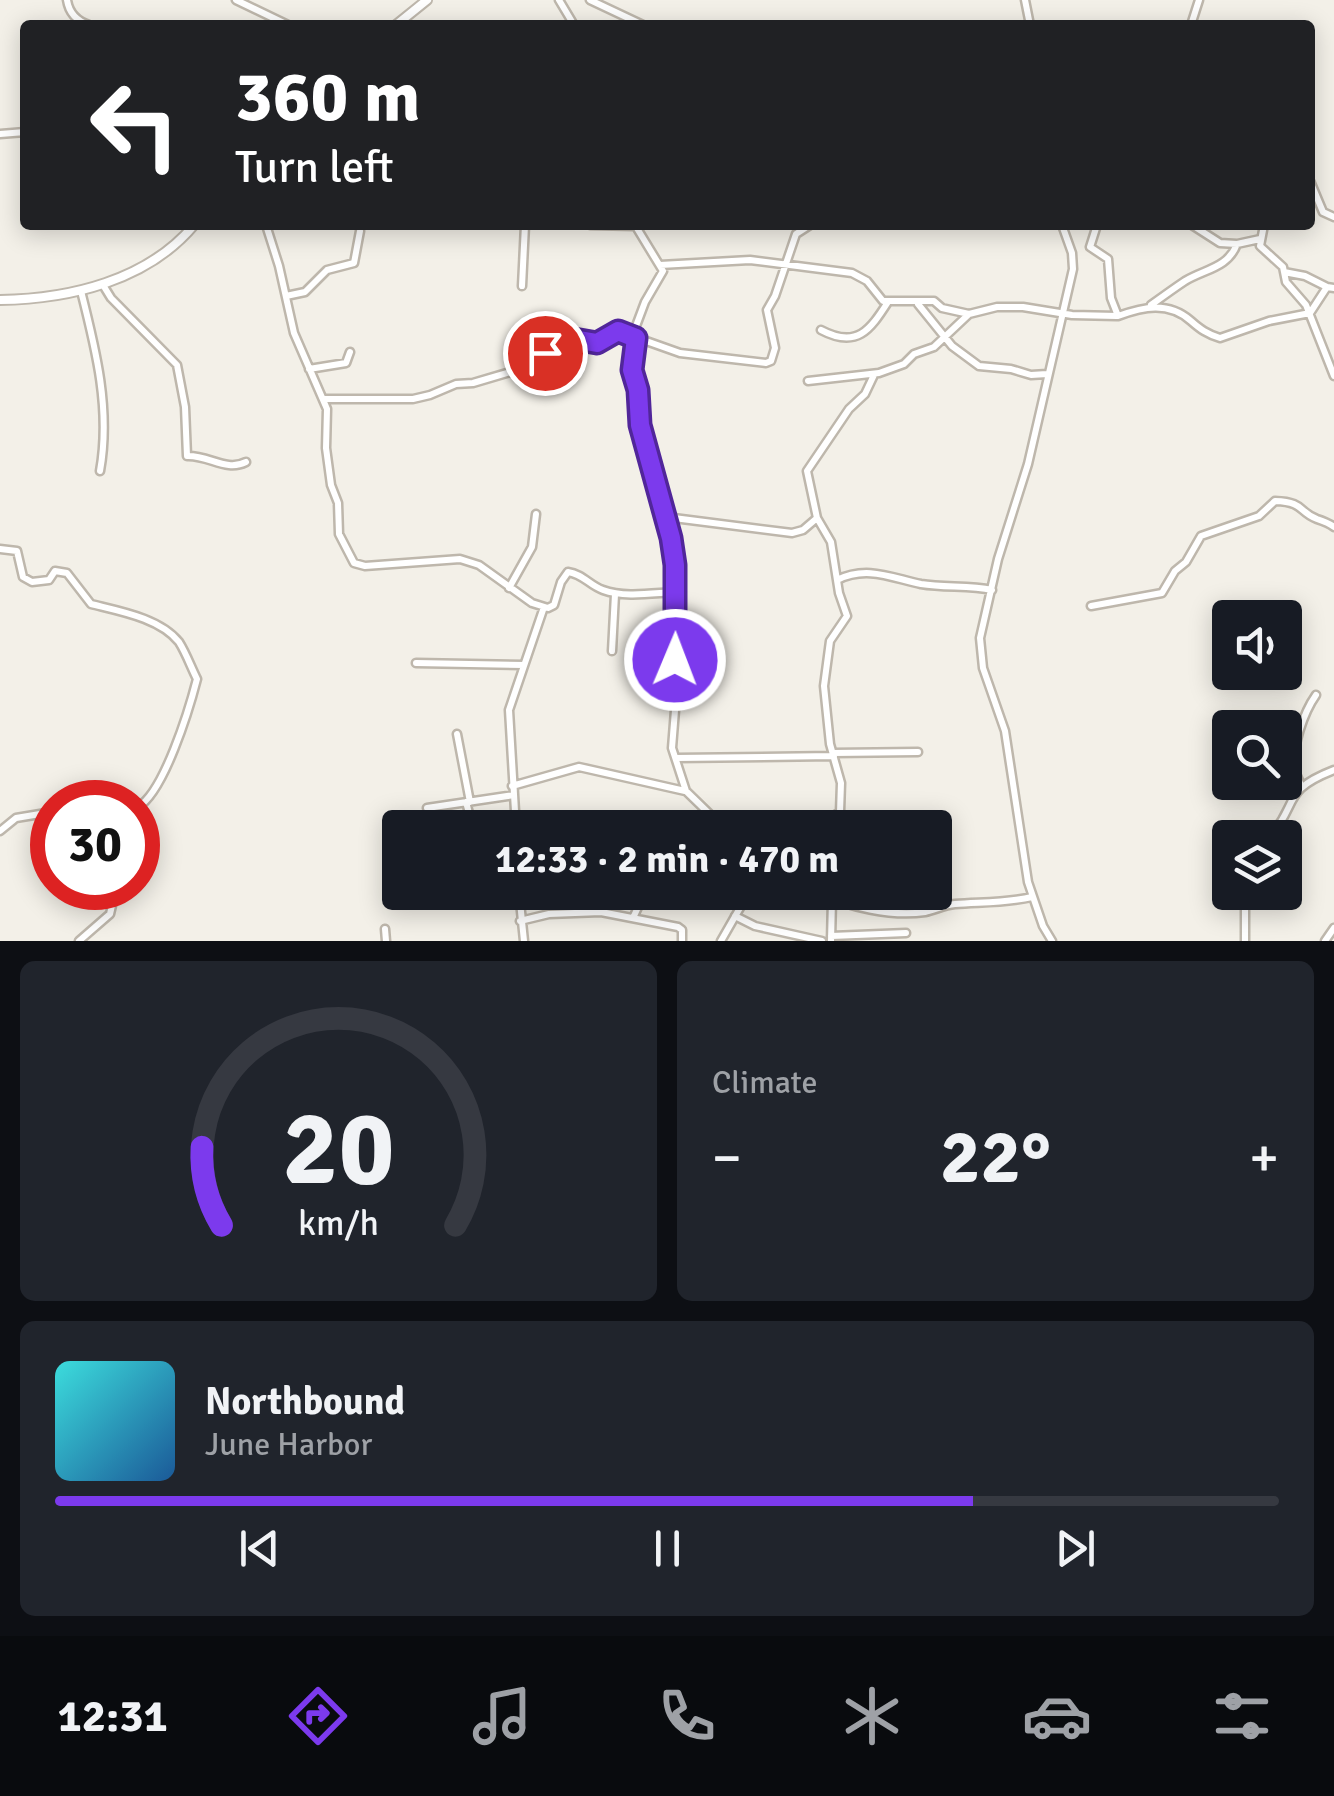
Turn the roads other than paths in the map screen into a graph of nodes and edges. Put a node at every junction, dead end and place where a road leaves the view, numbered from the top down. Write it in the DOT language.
graph roads {
  1 [pos="67,0"];
  2 [pos="236,0"];
  3 [pos="427,0"];
  4 [pos="590,0"];
  5 [pos="81,20"];
  6 [pos="278,20"];
  7 [pos="402,20"];
  8 [pos="632,20"];
  9 [pos="1315,193"];
  10 [pos="1334,217"];
  11 [pos="190,230"];
  12 [pos="267,230"];
  13 [pos="526,230"];
  14 [pos="638,230"];
  15 [pos="802,230"];
  16 [pos="1064,230"];
  17 [pos="1095,230"];
  18 [pos="1199,230"];
  19 [pos="1263,230"];
  20 [pos="360,231"];
  21 [pos="1260,239"];
  22 [pos="1238,244"];
  23 [pos="784,265"];
  24 [pos="658,266"];
  25 [pos="1284,272"];
  26 [pos="103,285"];
  27 [pos="522,286"];
  28 [pos="1331,288"];
  29 [pos="81,291"];
  30 [pos="286,296"];
  31 [pos="0,300"];
  32 [pos="888,302"];
  33 [pos="917,303"];
  34 [pos="1150,306"];
  35 [pos="1310,313"];
  36 [pos="969,314"];
  37 [pos="1062,314"];
  38 [pos="1118,316"];
  39 [pos="821,330"];
  40 [pos="944,337"];
  41 [pos="636,338"];
  42 [pos="350,352"];
  43 [pos="310,369"];
  44 [pos="1047,374"];
  45 [pos="874,375"];
  46 [pos="1334,376"];
  47 [pos="808,381"];
  48 [pos="323,399"];
  49 [pos="246,462"];
  50 [pos="100,471"];
  51 [pos="536,514"];
  52 [pos="666,517"];
  53 [pos="817,518"];
  54 [pos="1334,527"];
  55 [pos="0,549"];
  56 [pos="837,580"];
  57 [pos="508,588"];
  58 [pos="992,590"];
  59 [pos="676,592"];
  60 [pos="614,594"];
  61 [pos="1091,606"];
  62 [pos="544,607"];
  63 [pos="612,651"];
  64 [pos="416,663"];
  65 [pos="524,665"];
  66 [pos="1316,695"];
  67 [pos="1302,728"];
  68 [pos="457,734"];
  69 [pos="918,752"];
  70 [pos="833,754"];
  71 [pos="676,758"];
  72 [pos="1334,770"];
  73 [pos="160,780"];
  74 [pos="1302,786"];
  75 [pos="513,791"];
  76 [pos="686,791"];
  77 [pos="468,802"];
  78 [pos="427,808"];
  79 [pos="470,810"];
  80 [pos="515,810"];
  81 [pos="706,810"];
  82 [pos="840,810"];
  83 [pos="30,816"];
  84 [pos="0,830"];
  85 [pos="1032,897"];
  86 [pos="952,905"];
  87 [pos="111,910"];
  88 [pos="520,910"];
  89 [pos="637,910"];
  90 [pos="738,910"];
  91 [pos="832,910"];
  92 [pos="894,910"];
  93 [pos="932,910"];
  94 [pos="1246,910"];
  95 [pos="735,916"];
  96 [pos="633,918"];
  97 [pos="520,920"];
  98 [pos="1334,928"];
  99 [pos="385,930"];
  100 [pos="906,933"];
  101 [pos="831,939"];
  102 [pos="78,941"];
  103 [pos="386,941"];
  104 [pos="524,941"];
  105 [pos="682,941"];
  106 [pos="721,941"];
  107 [pos="822,941"];
  108 [pos="1052,941"];
  109 [pos="1245,941"];
  110 [pos="1324,941"];
  1 -- 5 [label="street"];
  2 -- 6 [label="street"];
  3 -- 7 [label="street"];
  4 -- 8 [label="street"];
  9 -- 10 [label="street"];
  11 -- 26 [label="street"];
  12 -- 30 [label="street"];
  13 -- 27 [label="street"];
  14 -- 24 [label="street"];
  15 -- 23 [label="street"];
  16 -- 37 [label="street"];
  17 -- 38 [label="street"];
  18 -- 22 [label="street"];
  19 -- 21 [label="street"];
  20 -- 30 [label="street"];
  21 -- 22 [label="street"];
  21 -- 25 [label="street"];
  22 -- 34 [label="street"];
  23 -- 24 [label="street"];
  23 -- 32 [label="street"];
  23 -- 41 [label="street"];
  24 -- 41 [label="street"];
  25 -- 28 [label="street"];
  25 -- 35 [label="street"];
  26 -- 29 [label="street"];
  26 -- 49 [label="street"];
  28 -- 35 [label="street"];
  29 -- 31 [label="street"];
  29 -- 50 [label="street"];
  30 -- 43 [label="street"];
  32 -- 33 [label="street"];
  32 -- 39 [label="street"];
  33 -- 36 [label="street"];
  33 -- 40 [label="street"];
  34 -- 35 [label="street"];
  34 -- 38 [label="street"];
  35 -- 46 [label="street"];
  36 -- 37 [label="street"];
  36 -- 40 [label="street"];
  37 -- 38 [label="street"];
  37 -- 44 [label="street"];
  40 -- 44 [label="street"];
  40 -- 45 [label="street"];
  41 -- 48 [label="street"];
  41 -- 52 [label="street"];
  42 -- 43 [label="street"];
  43 -- 48 [label="street"];
  44 -- 58 [label="street"];
  45 -- 47 [label="street"];
  45 -- 53 [label="street"];
  48 -- 57 [label="street"];
  51 -- 57 [label="street"];
  52 -- 53 [label="street"];
  52 -- 59 [label="street"];
  53 -- 56 [label="street"];
  54 -- 61 [label="street"];
  55 -- 73 [label="street"];
  56 -- 58 [label="street"];
  56 -- 70 [label="street"];
  57 -- 62 [label="street"];
  58 -- 85 [label="street"];
  59 -- 60 [label="street"];
  59 -- 71 [label="street"];
  60 -- 62 [label="street"];
  60 -- 63 [label="street"];
  62 -- 65 [label="street"];
  64 -- 65 [label="street"];
  65 -- 75 [label="street"];
  66 -- 67 [label="street"];
  68 -- 77 [label="street"];
  69 -- 70 [label="street"];
  70 -- 71 [label="street"];
  70 -- 82 [label="street"];
  71 -- 76 [label="street"];
  72 -- 74 [label="street"];
  75 -- 76 [label="street"];
  75 -- 77 [label="street"];
  75 -- 80 [label="street"];
  76 -- 81 [label="street"];
  77 -- 78 [label="street"];
  77 -- 79 [label="street"];
  83 -- 84 [label="street"];
  85 -- 86 [label="street"];
  85 -- 108 [label="street"];
  87 -- 102 [label="street"];
  88 -- 97 [label="street"];
  89 -- 96 [label="street"];
  90 -- 95 [label="street"];
  91 -- 101 [label="street"];
  92 -- 93 [label="street"];
  94 -- 109 [label="street"];
  95 -- 106 [label="street"];
  95 -- 107 [label="street"];
  96 -- 97 [label="street"];
  96 -- 105 [label="street"];
  97 -- 104 [label="street"];
  98 -- 110 [label="street"];
  99 -- 103 [label="street"];
  100 -- 101 [label="street"];
}
